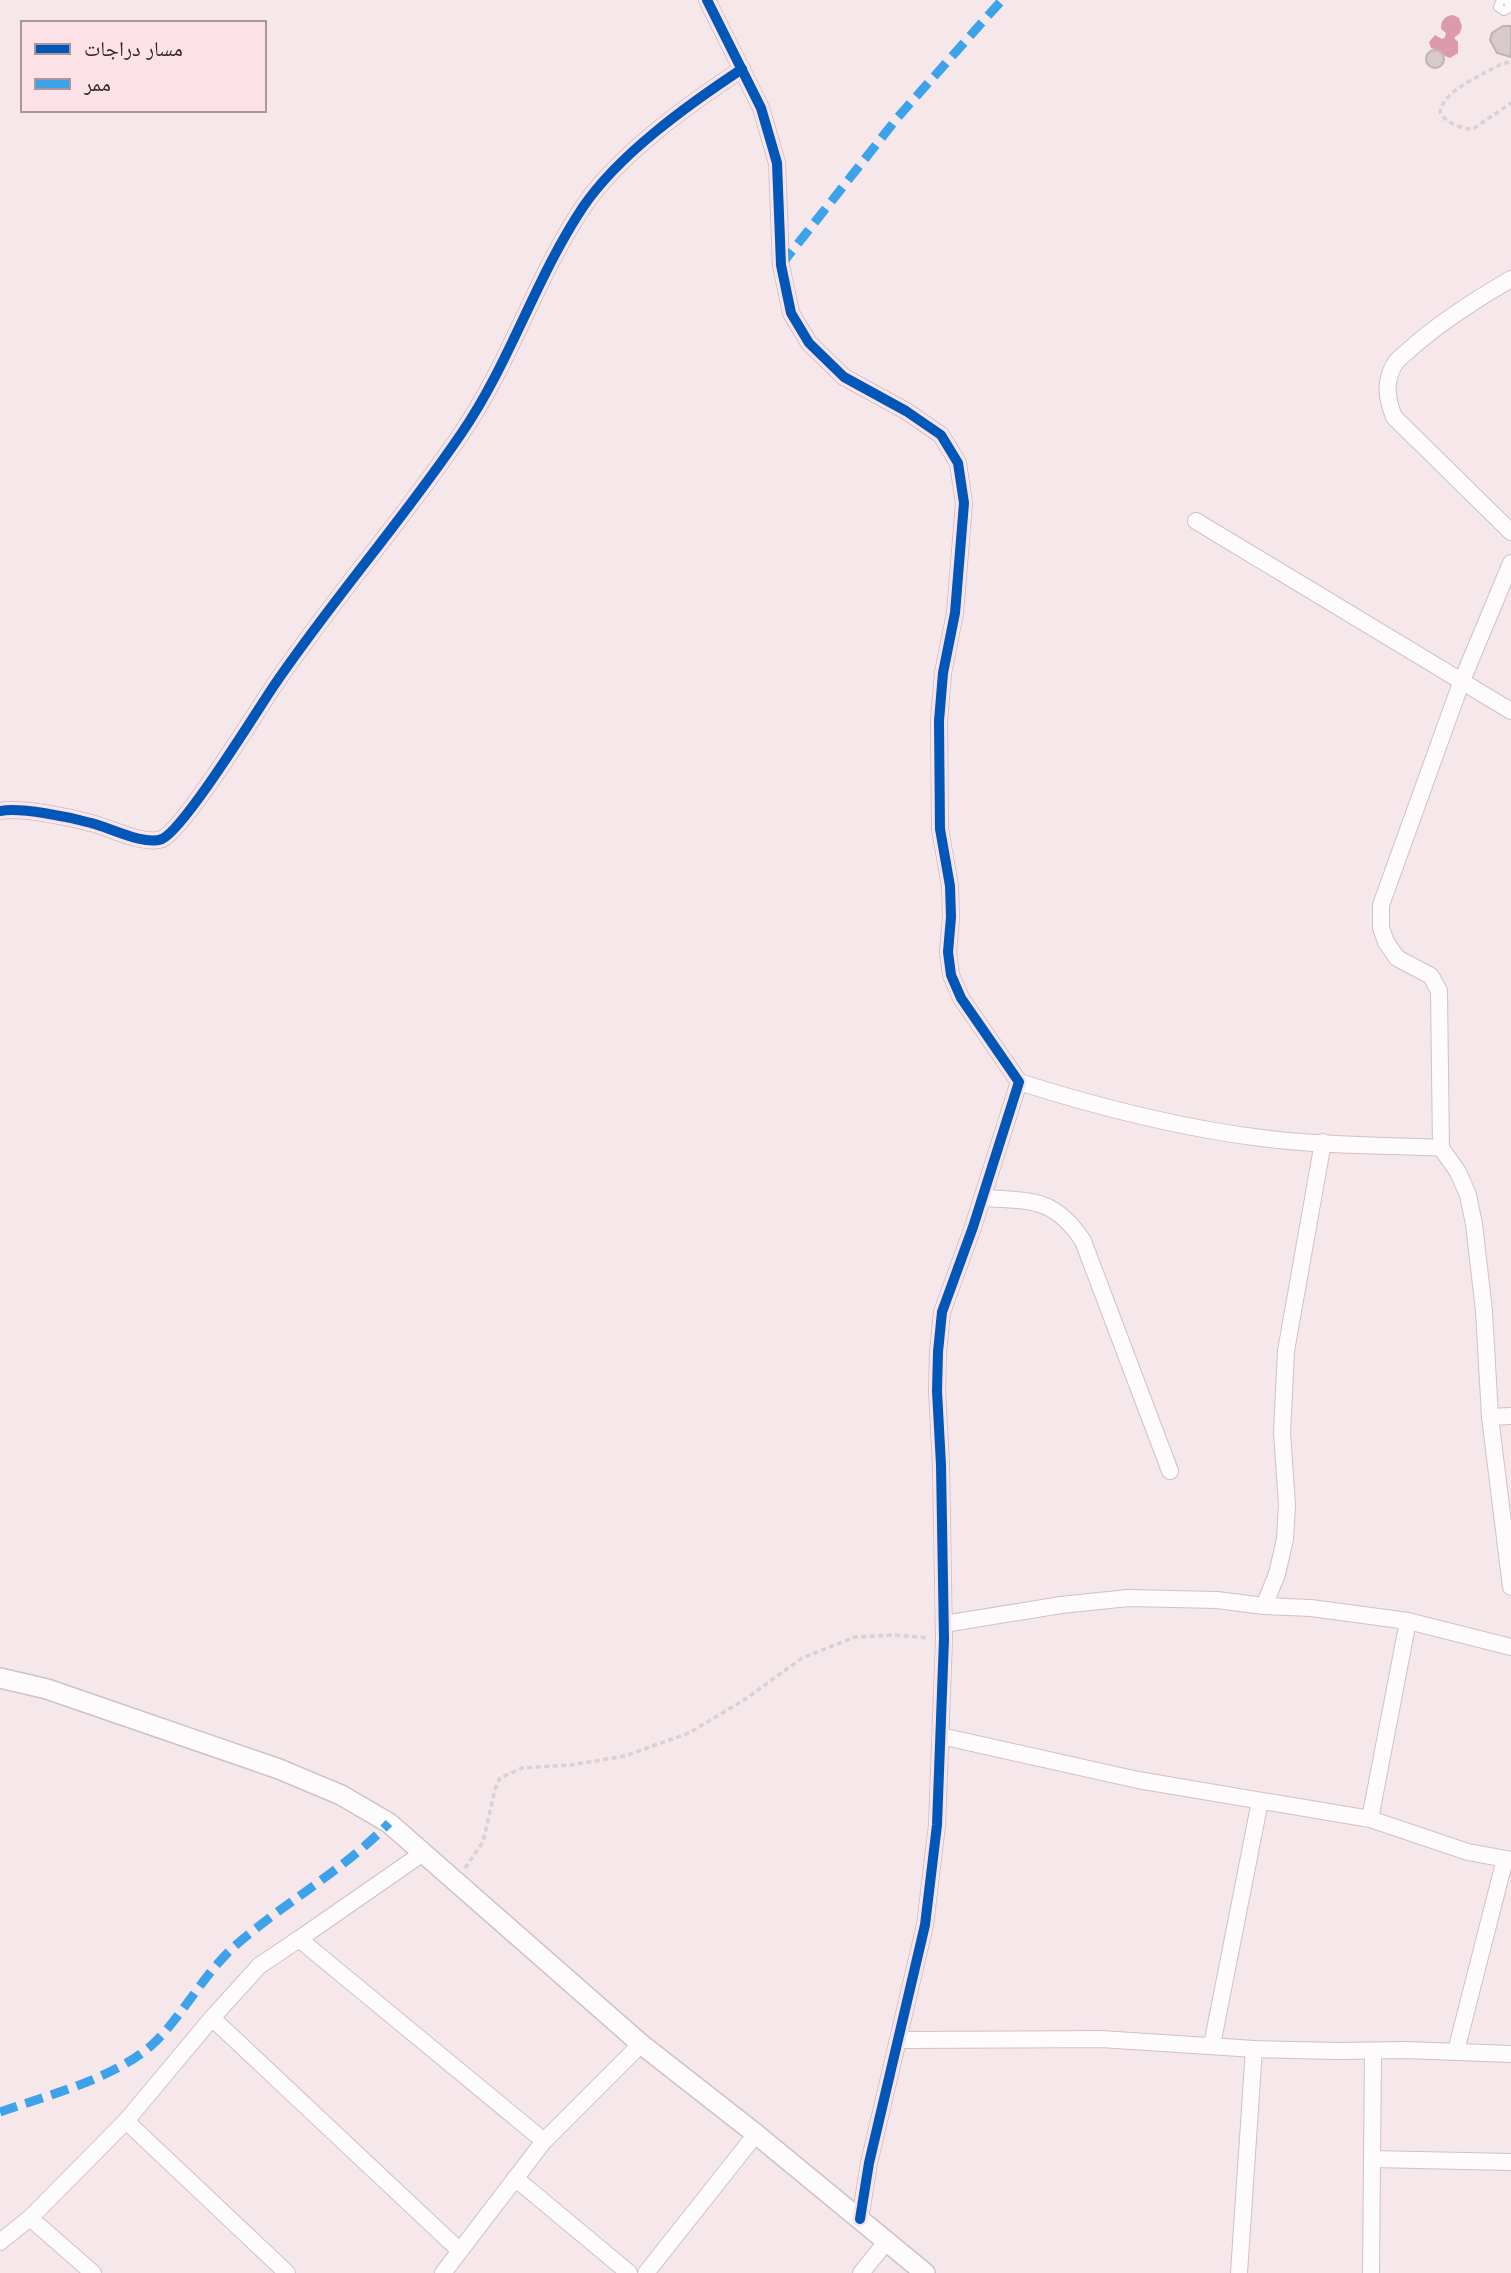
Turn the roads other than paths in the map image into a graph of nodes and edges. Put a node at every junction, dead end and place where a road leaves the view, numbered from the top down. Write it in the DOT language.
graph roads {
  1 [pos="707,0"];
  2 [pos="1501,0"];
  3 [pos="1507,0"];
  4 [pos="742,69"];
  5 [pos="1511,279"];
  6 [pos="1196,521"];
  7 [pos="1511,532"];
  8 [pos="1511,563"];
  9 [pos="1461,683"];
  10 [pos="1511,711"];
  11 [pos="0,811"];
  12 [pos="1019,1082"];
  13 [pos="1323,1142"];
  14 [pos="1441,1148"];
  15 [pos="982,1198"];
  16 [pos="1511,1416"];
  17 [pos="1490,1417"];
  18 [pos="1170,1471"];
  19 [pos="1511,1587"];
  20 [pos="1264,1606"];
  21 [pos="1408,1621"];
  22 [pos="944,1631"];
  23 [pos="1511,1647"];
  24 [pos="0,1678"];
  25 [pos="941,1736"];
  26 [pos="1260,1801"];
  27 [pos="1370,1819"];
  28 [pos="423,1853"];
  29 [pos="1508,1859"];
  30 [pos="299,1939"];
  31 [pos="212,2018"];
  32 [pos="899,2040"];
  33 [pos="641,2044"];
  34 [pos="1212,2045"];
  35 [pos="1255,2049"];
  36 [pos="1373,2051"];
  37 [pos="1456,2051"];
  38 [pos="1511,2054"];
  39 [pos="126,2121"];
  40 [pos="756,2134"];
  41 [pos="544,2141"];
  42 [pos="1372,2159"];
  43 [pos="1511,2162"];
  44 [pos="515,2178"];
  45 [pos="30,2218"];
  46 [pos="860,2219"];
  47 [pos="887,2241"];
  48 [pos="0,2242"];
  49 [pos="459,2250"];
  50 [pos="93,2273"];
  51 [pos="287,2273"];
  52 [pos="443,2273"];
  53 [pos="629,2273"];
  54 [pos="646,2273"];
  55 [pos="861,2273"];
  56 [pos="925,2273"];
  57 [pos="1239,2273"];
  58 [pos="1371,2273"];
  1 -- 4 [label="street"];
  2 -- 3 [label="lane"];
  4 -- 11 [label="street"];
  4 -- 12 [label="street"];
  5 -- 7 [label="street"];
  6 -- 9 [label="street"];
  8 -- 9 [label="street"];
  9 -- 10 [label="street"];
  9 -- 14 [label="street"];
  12 -- 13 [label="street"];
  12 -- 15 [label="street"];
  13 -- 14 [label="street"];
  13 -- 20 [label="street"];
  14 -- 17 [label="street"];
  15 -- 18 [label="street"];
  15 -- 22 [label="street"];
  16 -- 17 [label="street"];
  17 -- 19 [label="street"];
  20 -- 21 [label="street"];
  20 -- 22 [label="street"];
  21 -- 23 [label="street"];
  21 -- 27 [label="street"];
  22 -- 25 [label="street"];
  24 -- 28 [label="street"];
  25 -- 26 [label="street"];
  25 -- 32 [label="street"];
  26 -- 27 [label="street"];
  26 -- 34 [label="street"];
  27 -- 29 [label="street"];
  28 -- 30 [label="street"];
  28 -- 33 [label="street"];
  29 -- 37 [label="street"];
  30 -- 31 [label="street"];
  30 -- 41 [label="street"];
  31 -- 39 [label="street"];
  31 -- 49 [label="street"];
  32 -- 34 [label="street"];
  32 -- 46 [label="street"];
  33 -- 40 [label="street"];
  33 -- 41 [label="street"];
  34 -- 35 [label="street"];
  35 -- 36 [label="street"];
  35 -- 57 [label="street"];
  36 -- 37 [label="street"];
  36 -- 42 [label="street"];
  37 -- 38 [label="street"];
  39 -- 45 [label="street"];
  39 -- 51 [label="street"];
  40 -- 46 [label="street"];
  40 -- 54 [label="street"];
  41 -- 44 [label="street"];
  42 -- 43 [label="street"];
  42 -- 58 [label="street"];
  44 -- 49 [label="street"];
  44 -- 53 [label="street"];
  45 -- 48 [label="street"];
  45 -- 50 [label="street"];
  46 -- 47 [label="street"];
  47 -- 55 [label="street"];
  47 -- 56 [label="street"];
  49 -- 52 [label="street"];
}
